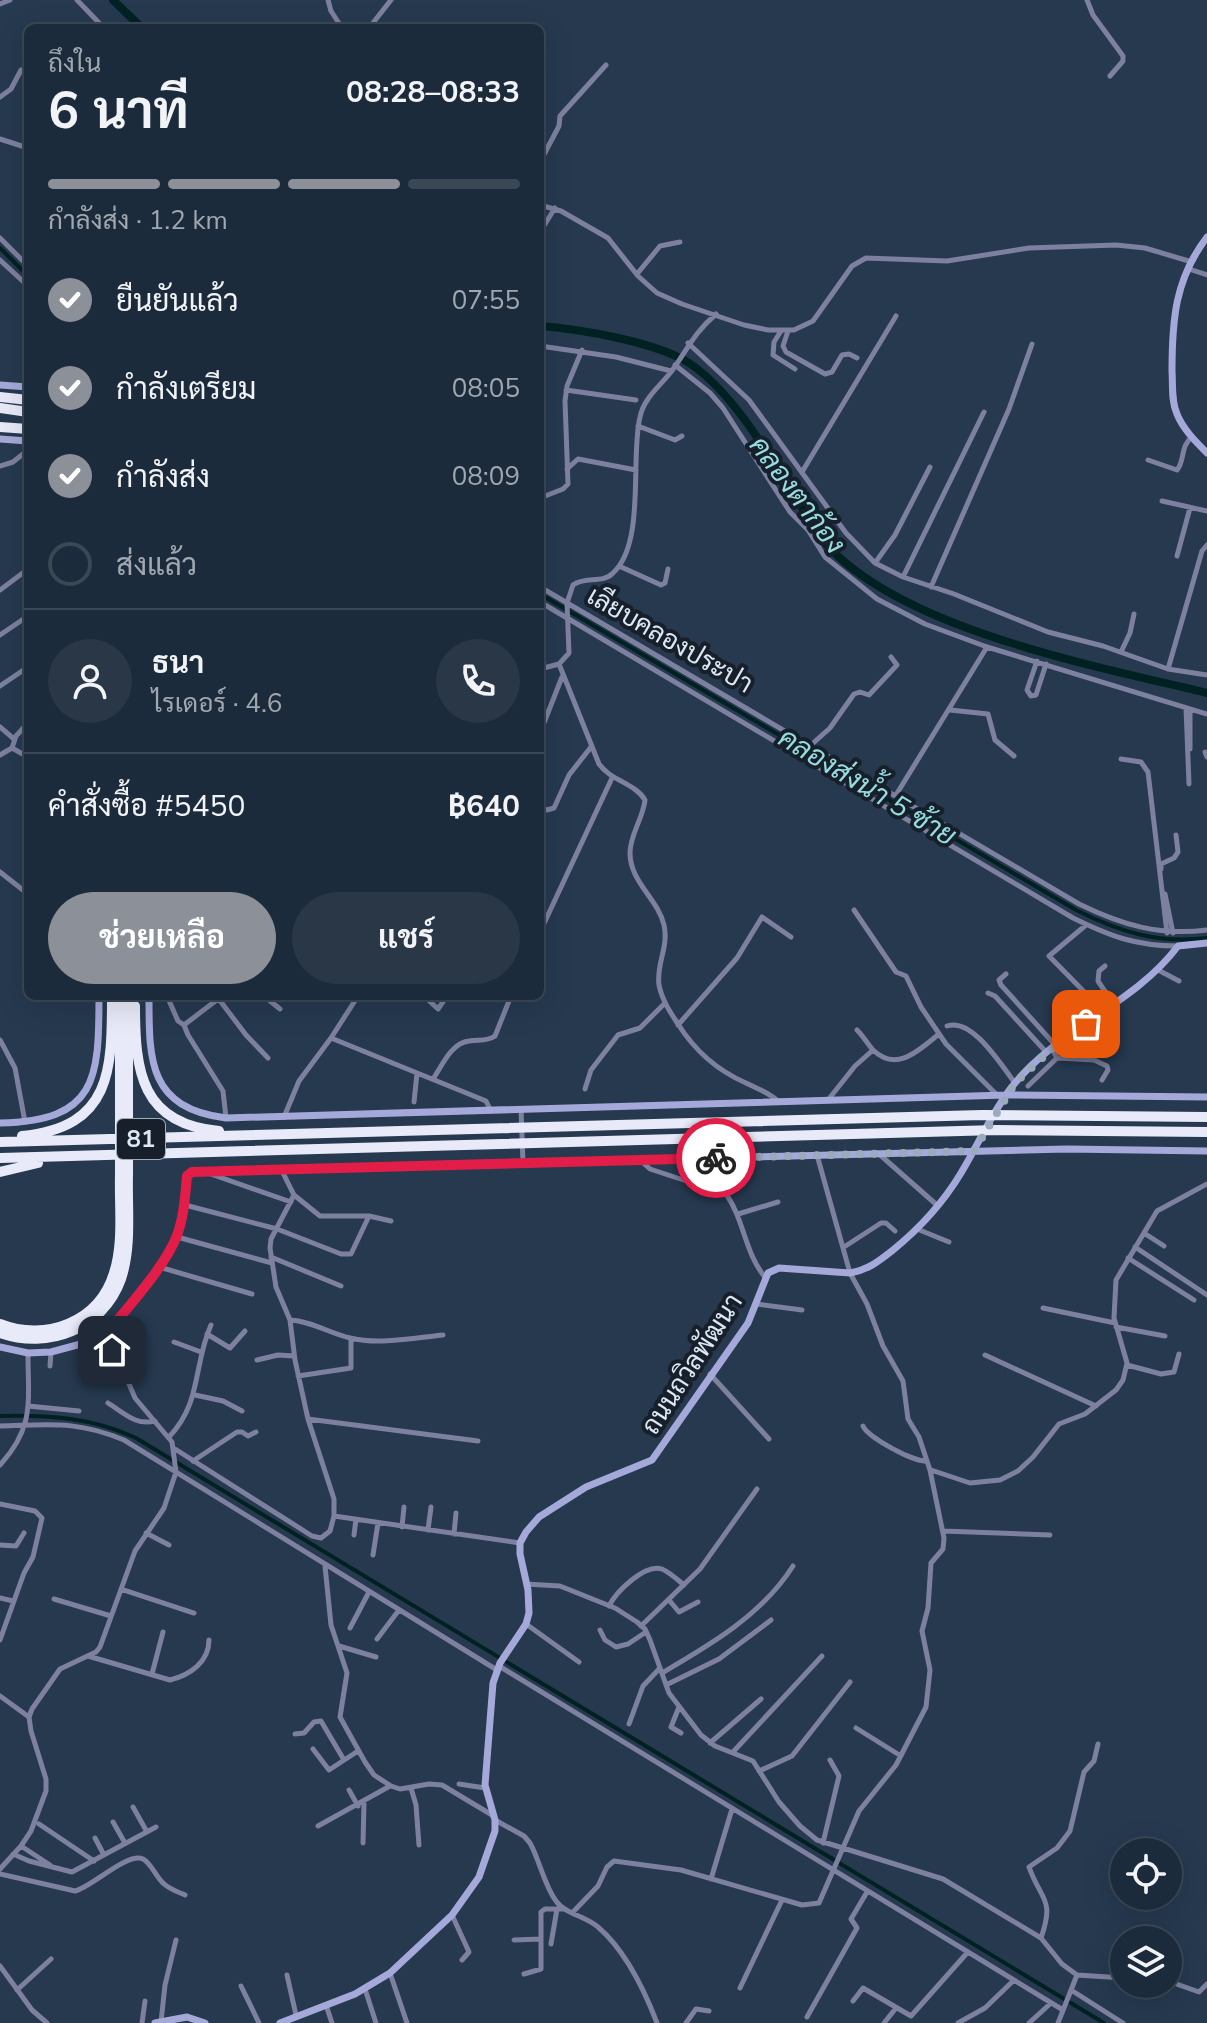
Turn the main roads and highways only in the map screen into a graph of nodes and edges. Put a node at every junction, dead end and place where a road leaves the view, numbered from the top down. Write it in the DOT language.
graph roads {
  1 [pos="1206,240"];
  2 [pos="0,385"];
  3 [pos="24,387"];
  4 [pos="0,397"];
  5 [pos="24,400"];
  6 [pos="0,427"];
  7 [pos="24,429"];
  8 [pos="0,439"];
  9 [pos="24,441"];
  10 [pos="1207,453"];
  11 [pos="1207,943"];
  12 [pos="99,1000"];
  13 [pos="112,1000"];
  14 [pos="121,1000"];
  15 [pos="127,1000"];
  16 [pos="135,1000"];
  17 [pos="149,1000"];
  18 [pos="124,1020"];
  19 [pos="1002,1095"];
  20 [pos="1207,1097"];
  21 [pos="1207,1117"];
  22 [pos="0,1123"];
  23 [pos="1207,1132"];
  24 [pos="282,1134"];
  25 [pos="0,1140"];
  26 [pos="974,1151"];
  27 [pos="1207,1151"];
  28 [pos="95,1156"];
  29 [pos="0,1158"];
  30 [pos="0,1172"];
  31 [pos="118,1273"];
  32 [pos="0,1324"];
  33 [pos="0,1333"];
  34 [pos="0,1347"];
  35 [pos="158,2022"];
  36 [pos="283,2022"];
  37 [pos="205,2023"];
  1 -- 10 [label="main road"];
  2 -- 3 [label="main road"];
  4 -- 5 [label="highway"];
  6 -- 7 [label="highway"];
  8 -- 9 [label="main road"];
  11 -- 19 [label="main road"];
  12 -- 22 [label="main road"];
  13 -- 25 [label="highway"];
  14 -- 18 [label="highway"];
  15 -- 18 [label="highway"];
  16 -- 24 [label="highway"];
  17 -- 19 [label="main road"];
  18 -- 31 [label="highway"];
  19 -- 20 [label="main road"];
  19 -- 26 [label="main road"];
  21 -- 24 [label="highway, 81"];
  23 -- 28 [label="highway, 81"];
  24 -- 25 [label="highway, 81"];
  26 -- 27 [label="main road"];
  26 -- 34 [label="main road"];
  26 -- 36 [label="main road, ถนนถวิลพัฒนา"];
  28 -- 29 [label="highway, 81"];
  28 -- 30 [label="highway"];
  31 -- 32 [label="highway"];
  31 -- 33 [label="highway"];
  35 -- 37 [label="main road"];
}
